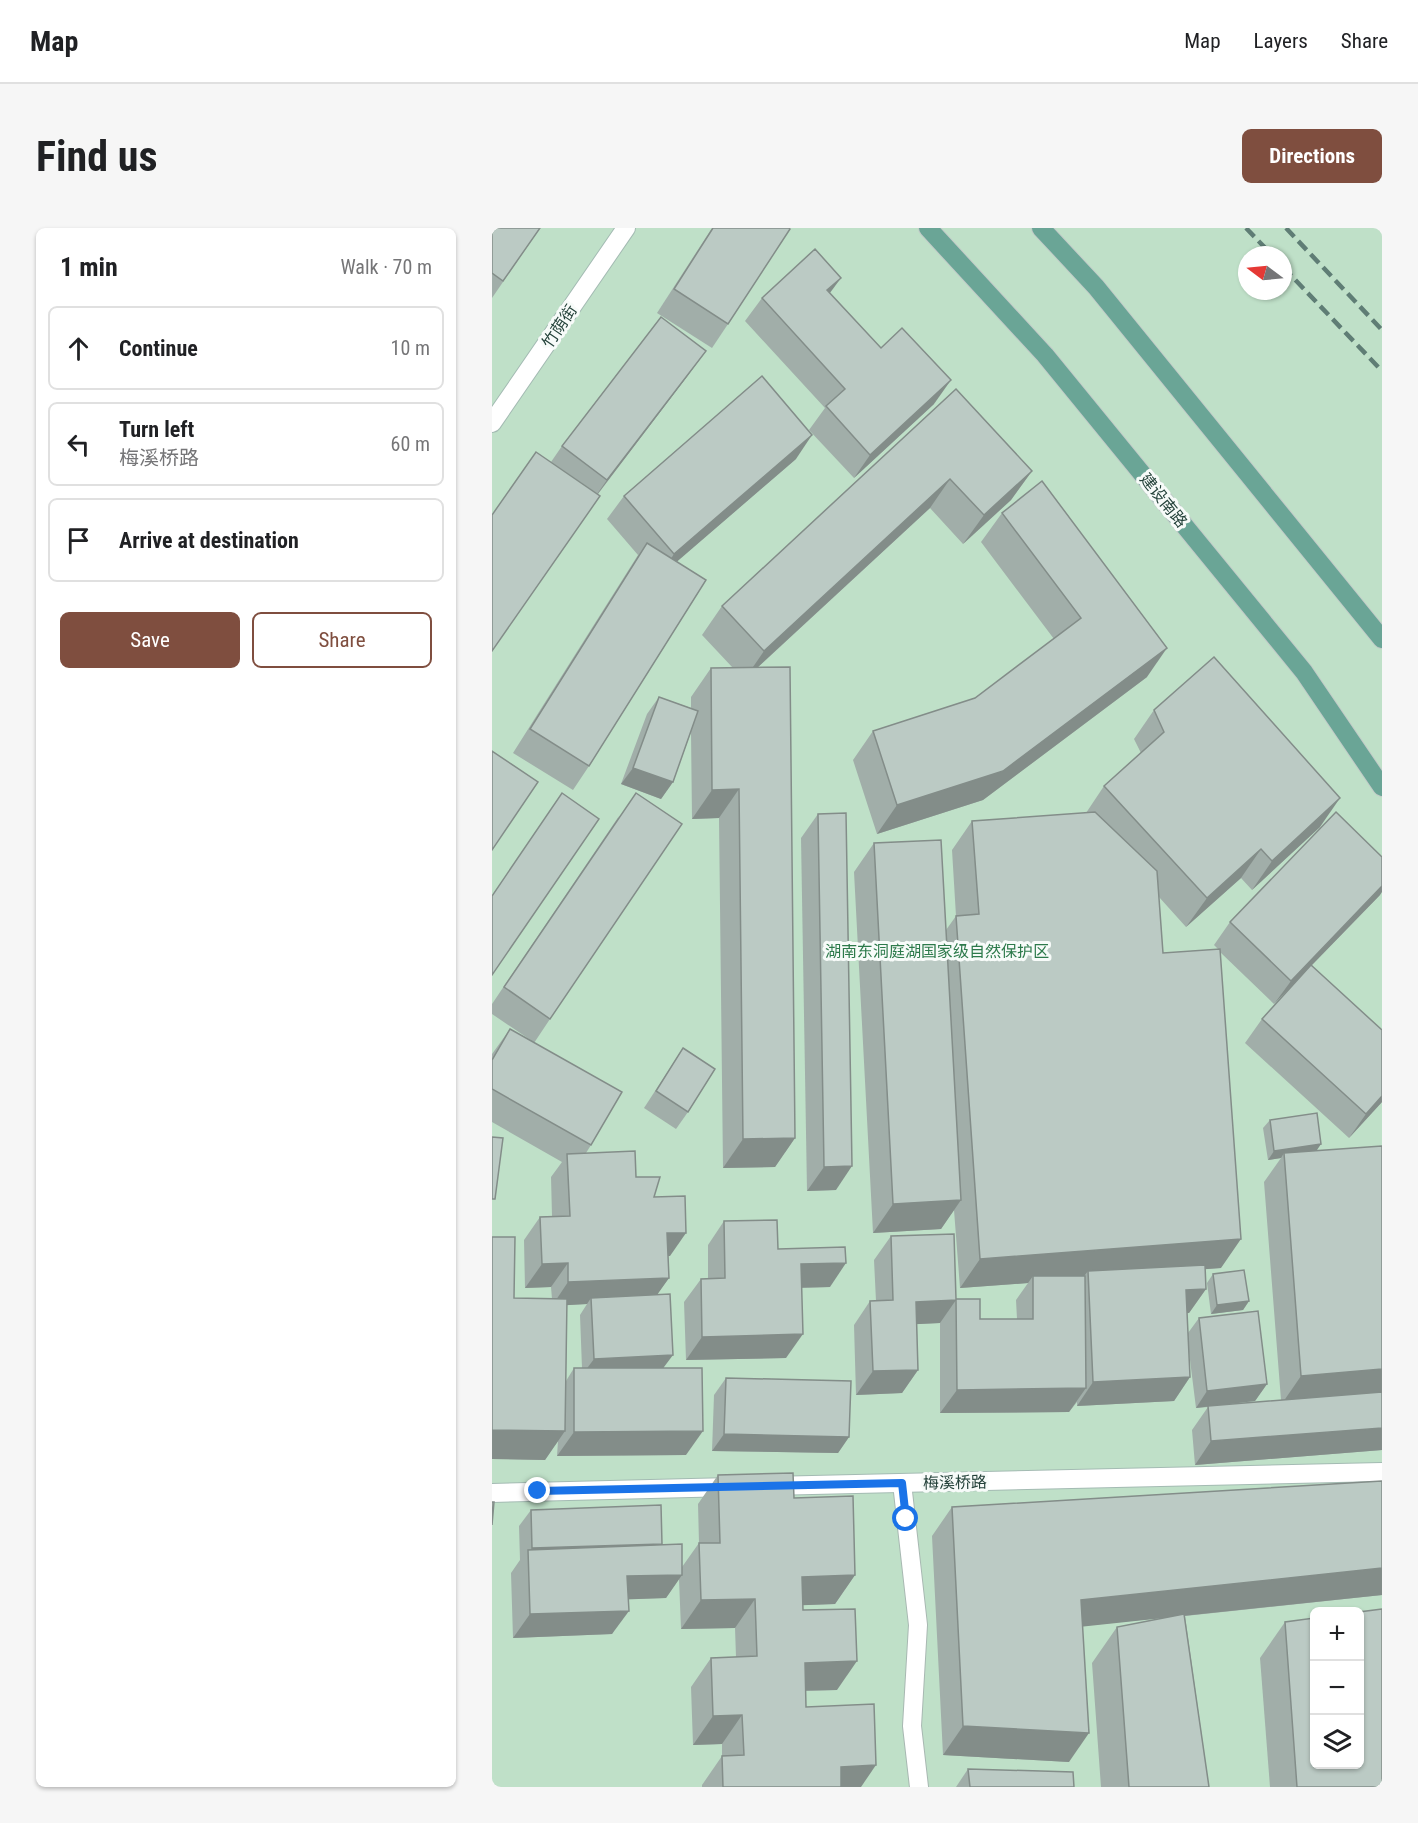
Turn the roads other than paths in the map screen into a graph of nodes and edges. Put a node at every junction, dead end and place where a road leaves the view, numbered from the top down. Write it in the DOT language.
graph roads {
  1 [pos="626,228"];
  2 [pos="928,228"];
  3 [pos="1041,228"];
  4 [pos="492,423"];
  5 [pos="1382,639"];
  6 [pos="1382,787"];
  7 [pos="1382,1472"];
  8 [pos="902,1483"];
  9 [pos="492,1492"];
  10 [pos="919,1787"];
  1 -- 4 [label="main road, 竹荫街"];
  2 -- 6 [label="main road, 建设南路"];
  3 -- 5 [label="main road"];
  7 -- 8 [label="main road, 梅溪桥路"];
  8 -- 9 [label="main road, 梅溪桥路"];
  8 -- 10 [label="main road"];
}
